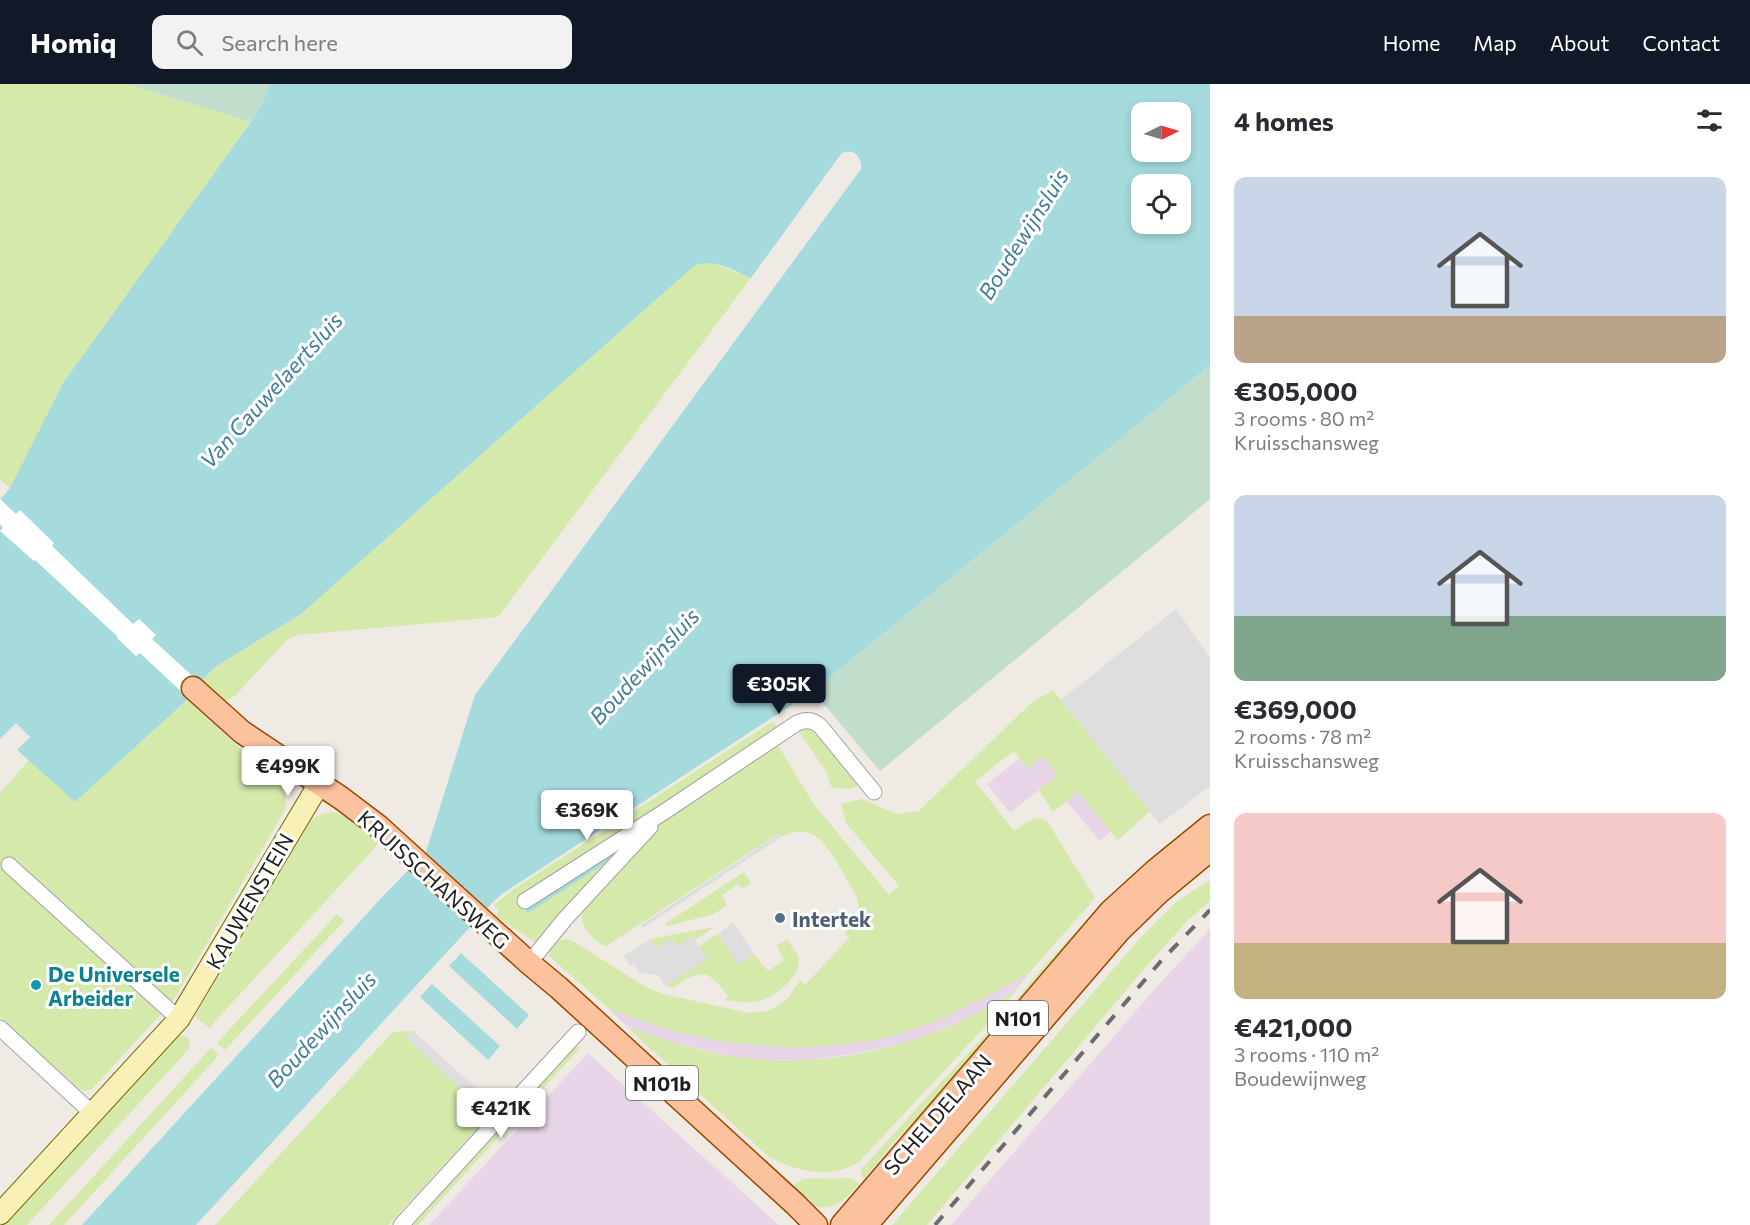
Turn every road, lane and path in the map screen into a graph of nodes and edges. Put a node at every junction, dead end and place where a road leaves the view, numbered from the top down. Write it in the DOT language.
graph roads {
  1 [pos="193,688"];
  2 [pos="319,784"];
  3 [pos="874,792"];
  4 [pos="667,810"];
  5 [pos="1210,826"];
  6 [pos="1210,850"];
  7 [pos="9,865"];
  8 [pos="525,901"];
  9 [pos="529,963"];
  10 [pos="180,1019"];
  11 [pos="0,1028"];
  12 [pos="578,1032"];
  13 [pos="93,1114"];
  14 [pos="0,1214"];
  15 [pos="401,1225"];
  16 [pos="816,1225"];
  17 [pos="842,1225"];
  18 [pos="866,1225"];
  1 -- 2 [label="main road, KRUISSCHANSWEG / N101b"];
  2 -- 9 [label="main road, KRUISSCHANSWEG / N101b"];
  2 -- 10 [label="street, KAUWENSTEIN"];
  3 -- 4 [label="street, KRUISSCHANSWEG"];
  4 -- 8 [label="street, KRUISSCHANSWEG"];
  4 -- 9 [label="street, KRUISSCHANSWEG"];
  5 -- 17 [label="main road, SCHELDELAAN / N101"];
  6 -- 18 [label="main road, SCHELDELAAN / N101"];
  7 -- 10 [label="street"];
  9 -- 16 [label="main road, KRUISSCHANSWEG / N101b"];
  10 -- 13 [label="street, KAUWENSTEIN"];
  11 -- 13 [label="street"];
  12 -- 15 [label="street"];
  13 -- 14 [label="street, KAUWENSTEIN"];
}
